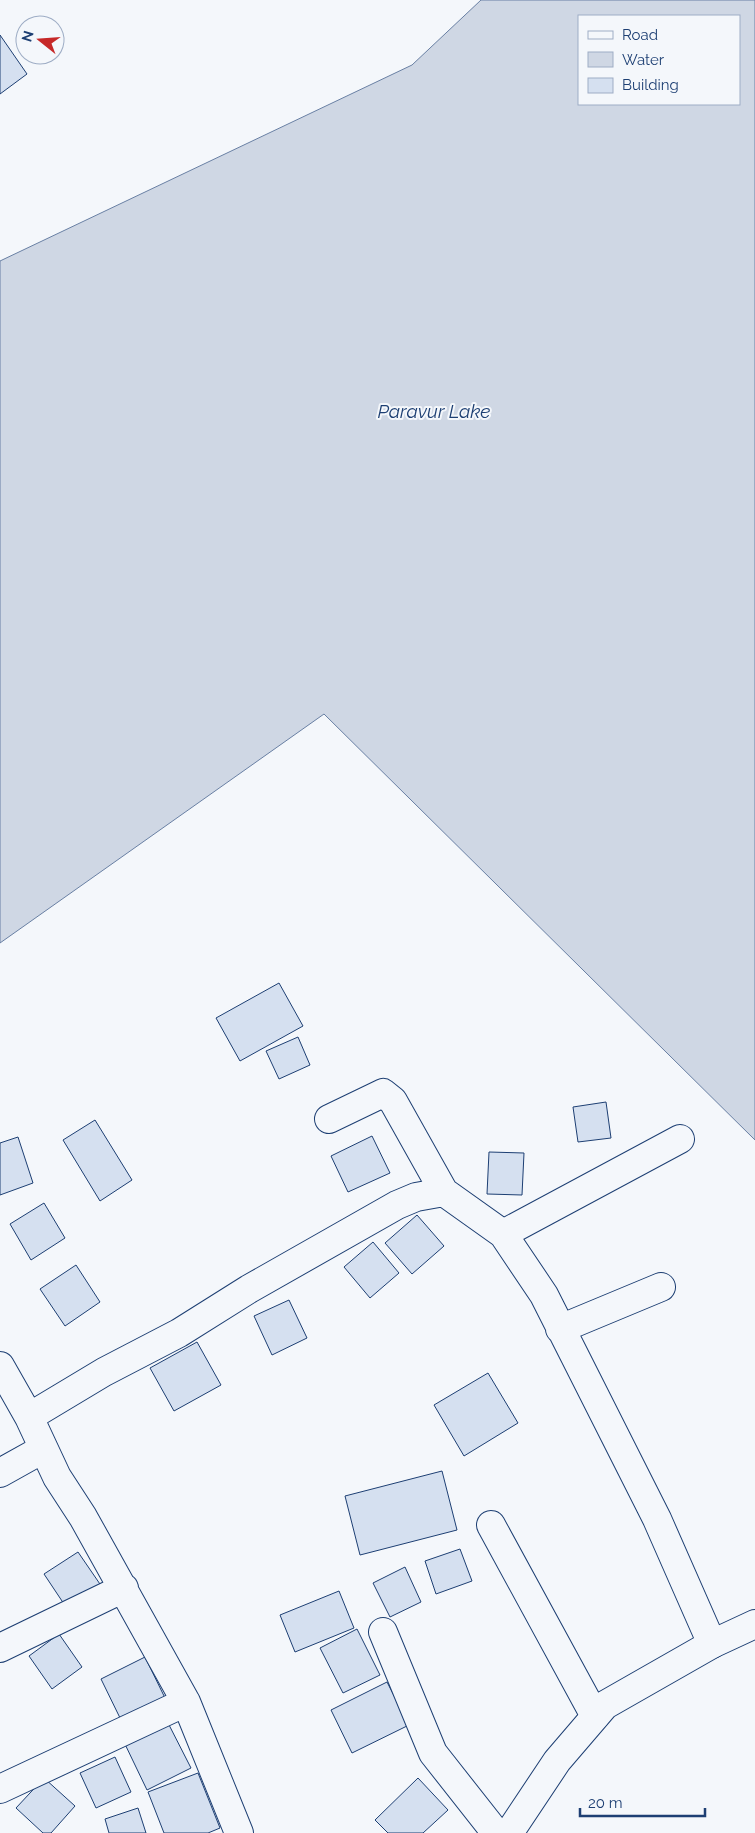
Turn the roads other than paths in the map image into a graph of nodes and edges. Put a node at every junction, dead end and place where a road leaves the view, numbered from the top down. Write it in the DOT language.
graph roads {
  1 [pos="329,1119"];
  2 [pos="680,1139"];
  3 [pos="444,1192"];
  4 [pos="503,1234"];
  5 [pos="661,1287"];
  6 [pos="560,1329"];
  7 [pos="0,1366"];
  8 [pos="29,1417"];
  9 [pos="43,1450"];
  10 [pos="0,1473"];
  11 [pos="491,1525"];
  12 [pos="124,1588"];
  13 [pos="755,1624"];
  14 [pos="383,1632"];
  15 [pos="712,1644"];
  16 [pos="0,1648"];
  17 [pos="186,1702"];
  18 [pos="595,1716"];
  19 [pos="0,1789"];
  20 [pos="238,1833"];
  21 [pos="496,1833"];
  22 [pos="509,1833"];
  1 -- 3 [label="street"];
  2 -- 4 [label="street"];
  3 -- 4 [label="street"];
  3 -- 8 [label="street"];
  4 -- 6 [label="street"];
  5 -- 6 [label="street"];
  6 -- 15 [label="street"];
  7 -- 8 [label="street"];
  8 -- 9 [label="street"];
  9 -- 10 [label="street"];
  9 -- 12 [label="street"];
  11 -- 18 [label="street"];
  12 -- 16 [label="street"];
  12 -- 17 [label="street"];
  13 -- 15 [label="street"];
  14 -- 21 [label="street"];
  15 -- 18 [label="street"];
  17 -- 19 [label="street"];
  17 -- 20 [label="street"];
  18 -- 22 [label="street"];
}
